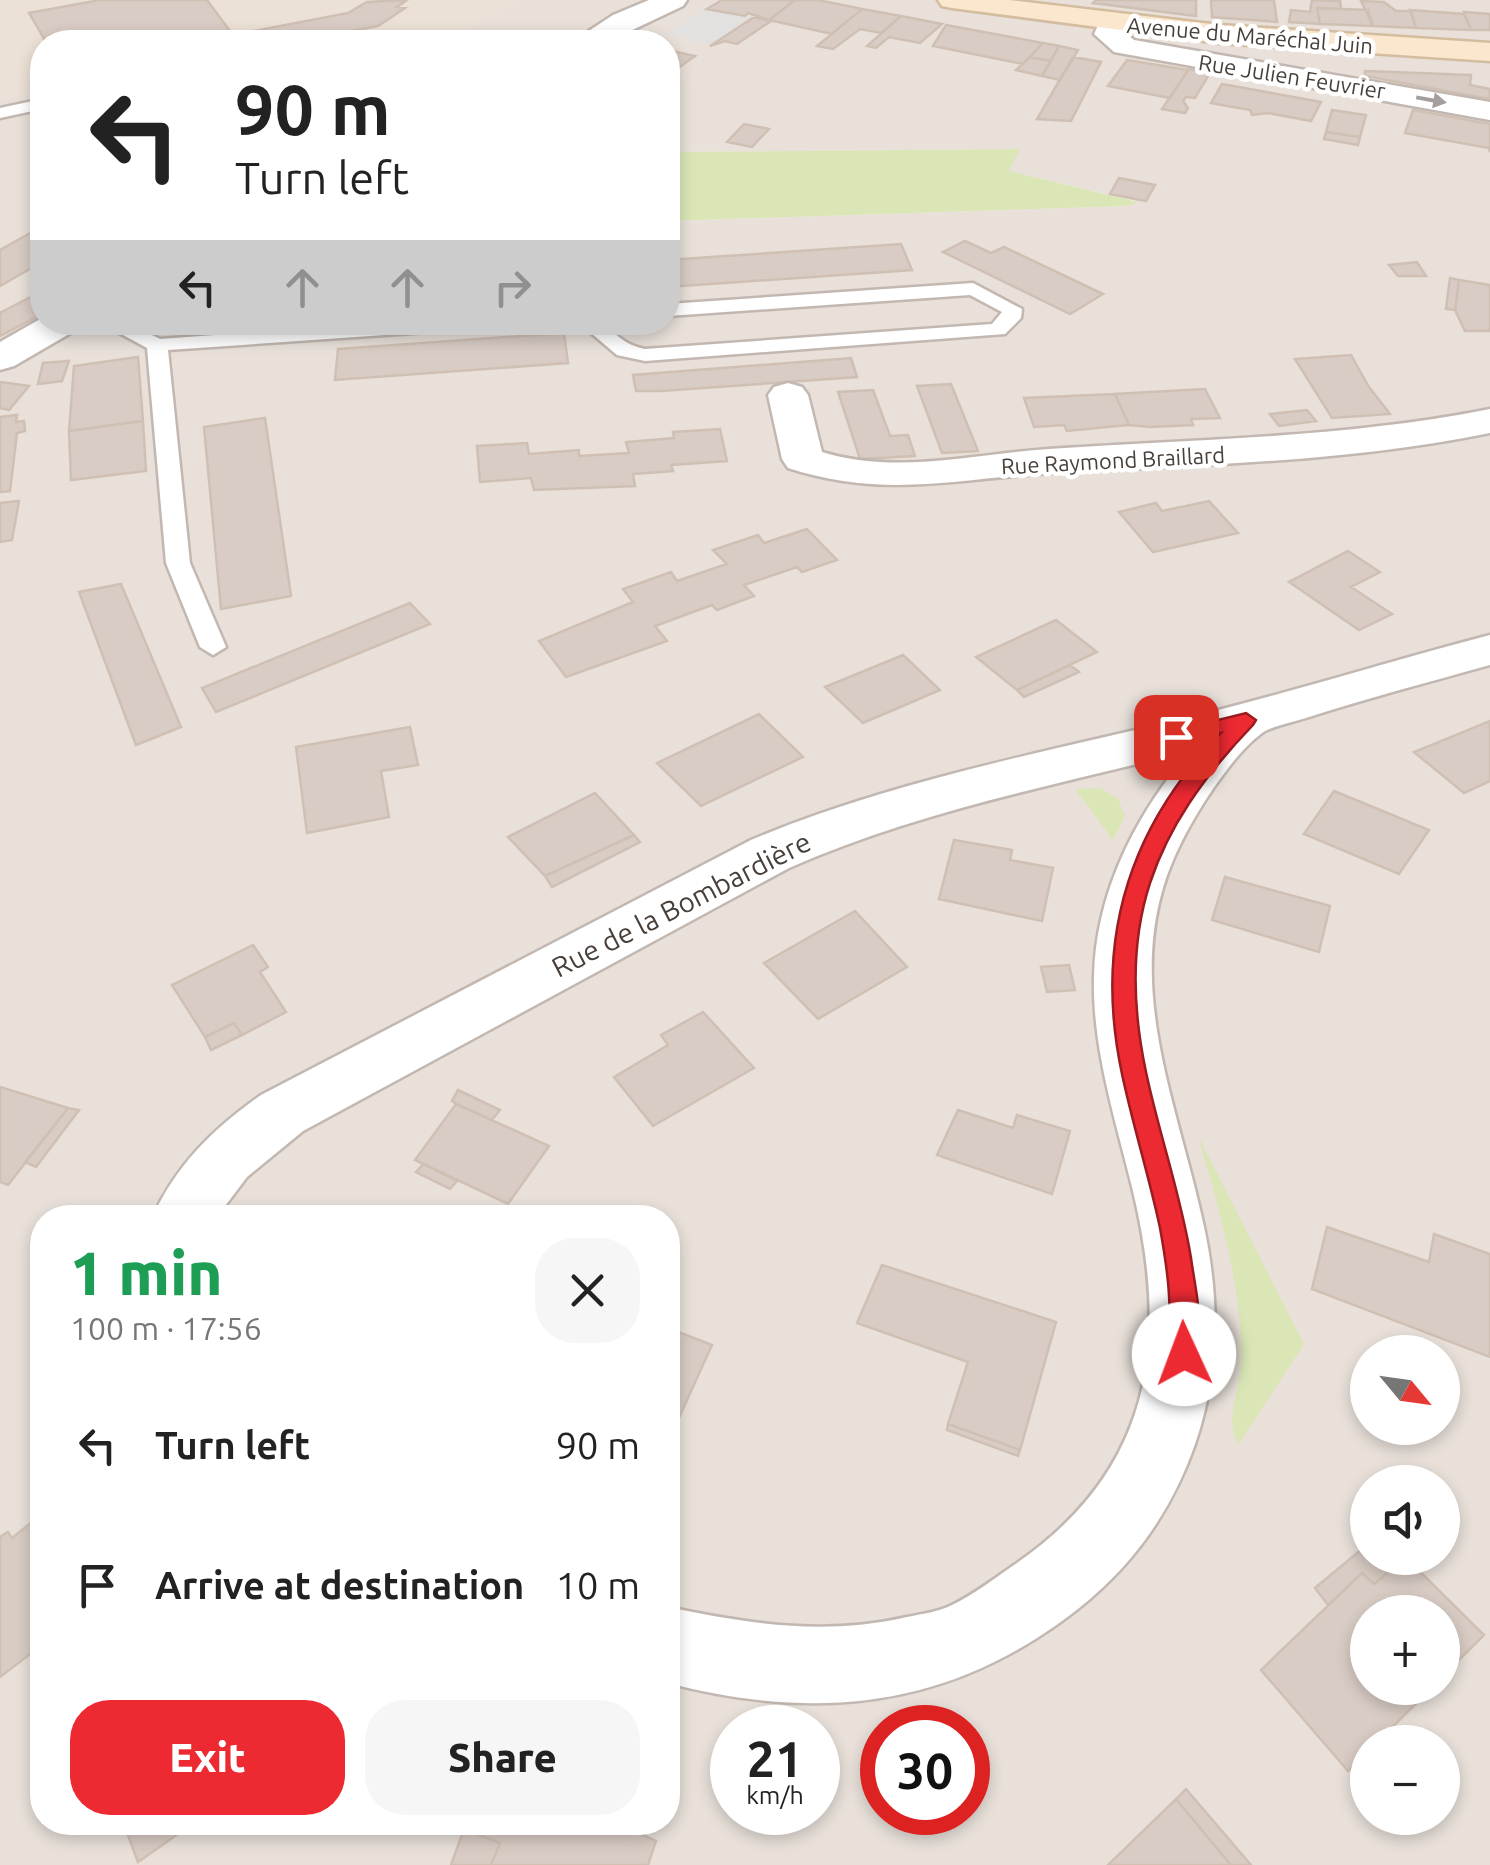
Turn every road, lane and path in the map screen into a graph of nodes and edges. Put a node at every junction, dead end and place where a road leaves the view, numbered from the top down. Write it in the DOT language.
graph roads {
  1 [pos="646,0"];
  2 [pos="673,0"];
  3 [pos="952,0"];
  4 [pos="623,21"];
  5 [pos="1112,23"];
  6 [pos="608,30"];
  7 [pos="1490,52"];
  8 [pos="30,107"];
  9 [pos="1490,111"];
  10 [pos="0,113"];
  11 [pos="680,309"];
  12 [pos="40,335"];
  13 [pos="136,335"];
  14 [pos="300,335"];
  15 [pos="604,335"];
  16 [pos="157,345"];
  17 [pos="0,358"];
  18 [pos="788,395"];
  19 [pos="1490,421"];
  20 [pos="213,647"];
  21 [pos="1490,650"];
  22 [pos="1246,720"];
  23 [pos="191,1205"];
  24 [pos="680,1648"];
  1 -- 4 [label="street"];
  2 -- 4 [label="street"];
  3 -- 5 [label="main road, Avenue du Maréchal Juin"];
  4 -- 6 [label="street"];
  5 -- 7 [label="main road, Avenue du Maréchal Juin"];
  5 -- 9 [label="street, Rue Julien Feuvrier, one-way"];
  8 -- 10 [label="lane"];
  11 -- 15 [label="lane"];
  12 -- 17 [label="street"];
  13 -- 16 [label="lane"];
  14 -- 16 [label="lane"];
  16 -- 20 [label="lane"];
  18 -- 19 [label="street, Rue Raymond Braillard"];
  21 -- 22 [label="street, Rue de la Bombardière"];
  22 -- 23 [label="street, Rue de la Bombardière"];
  22 -- 24 [label="street, Rue de la Bombardière"];
}
